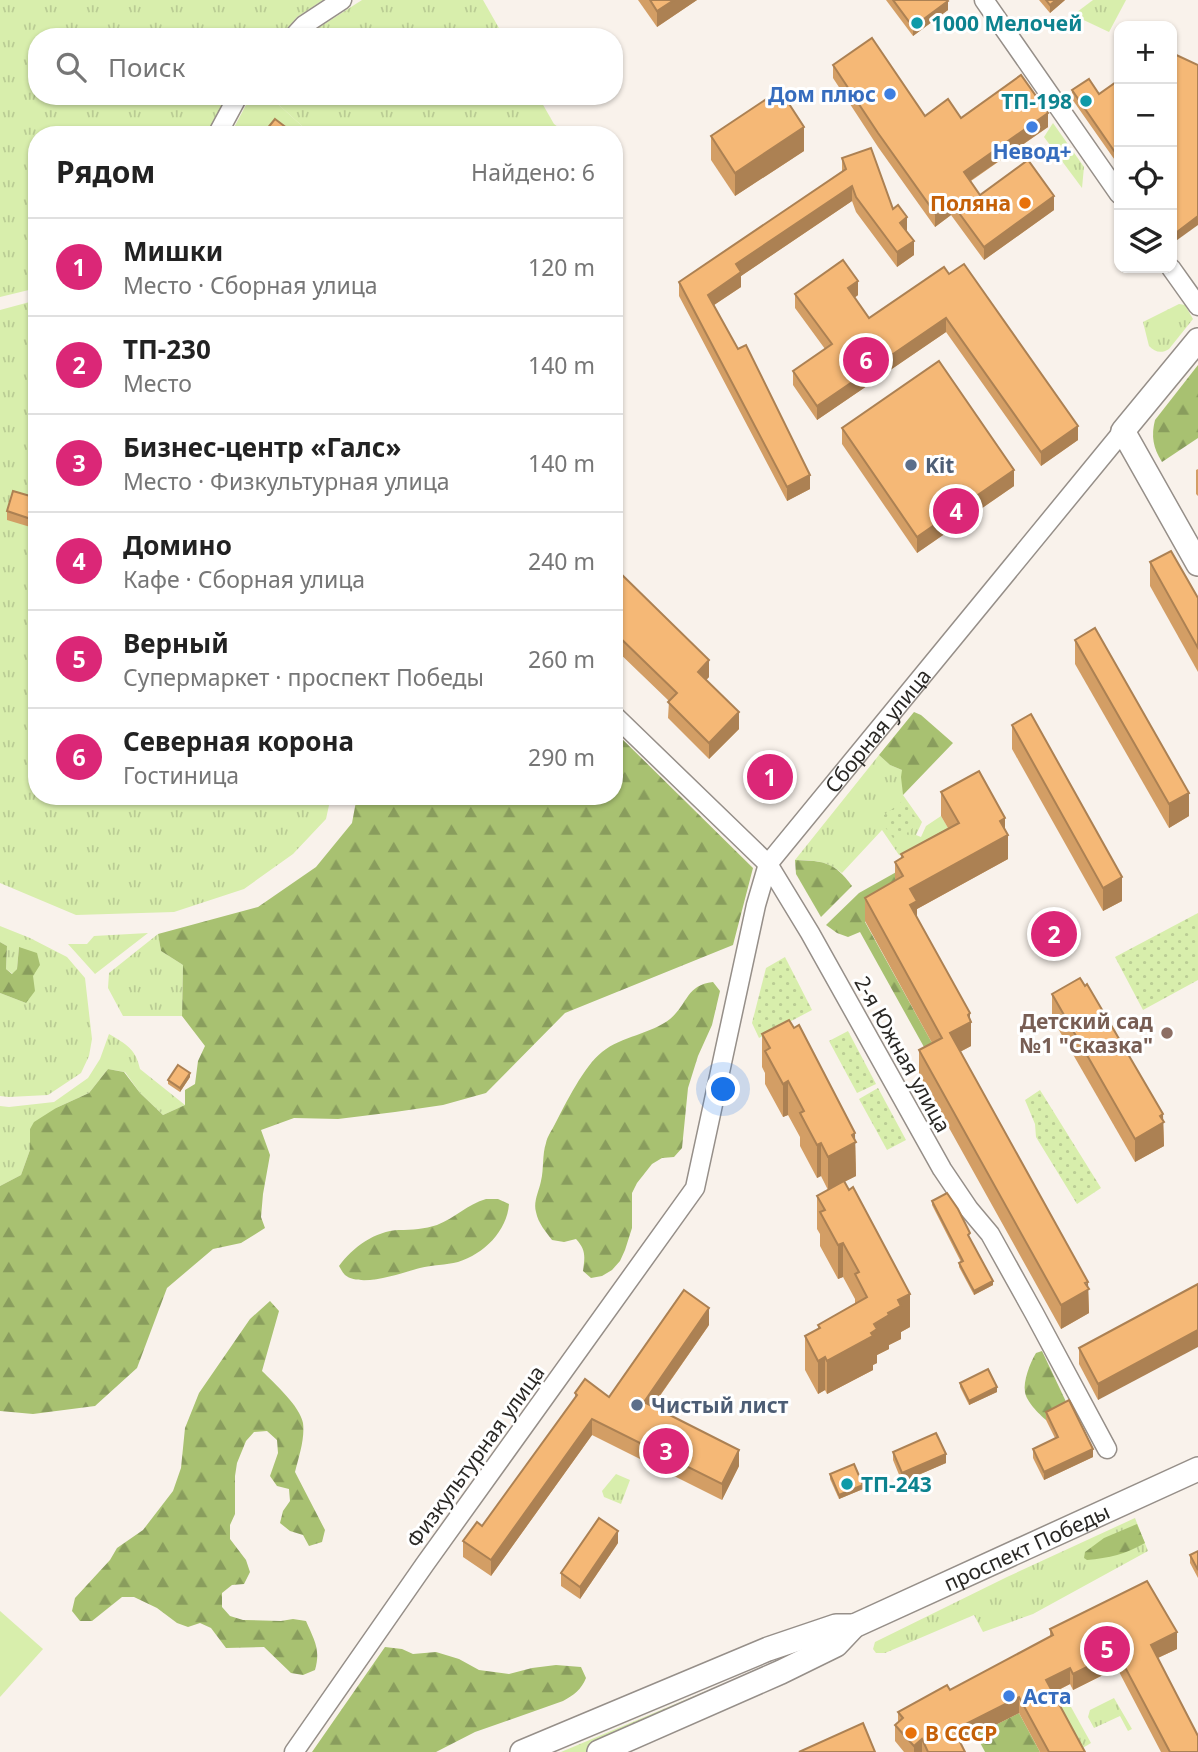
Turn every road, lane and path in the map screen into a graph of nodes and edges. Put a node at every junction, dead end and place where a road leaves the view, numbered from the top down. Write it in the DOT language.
graph roads {
  1 [pos="342,0"];
  2 [pos="984,0"];
  3 [pos="301,28"];
  4 [pos="233,105"];
  5 [pos="221,126"];
  6 [pos="1114,187"];
  7 [pos="1175,273"];
  8 [pos="1198,306"];
  9 [pos="1198,341"];
  10 [pos="1123,431"];
  11 [pos="1198,564"];
  12 [pos="623,724"];
  13 [pos="768,864"];
  14 [pos="695,1188"];
  15 [pos="1107,1449"];
  16 [pos="1198,1469"];
  17 [pos="854,1626"];
  18 [pos="294,1752"];
  19 [pos="522,1752"];
  20 [pos="599,1752"];
  1 -- 3 [label="street"];
  2 -- 6 [label="street"];
  4 -- 5 [label="street"];
  7 -- 8 [label="street"];
  9 -- 10 [label="street, Сборная улица"];
  10 -- 11 [label="street"];
  10 -- 13 [label="street, Сборная улица"];
  12 -- 13 [label="street, 2-я Южная улица"];
  13 -- 14 [label="street, Сборная улица"];
  13 -- 15 [label="street, 2-я Южная улица"];
  14 -- 18 [label="street, Физкультурная улица"];
  16 -- 17 [label="street, проспект Победы"];
  17 -- 19 [label="street, проспект Победы"];
  17 -- 20 [label="street, проспект Победы"];
}
